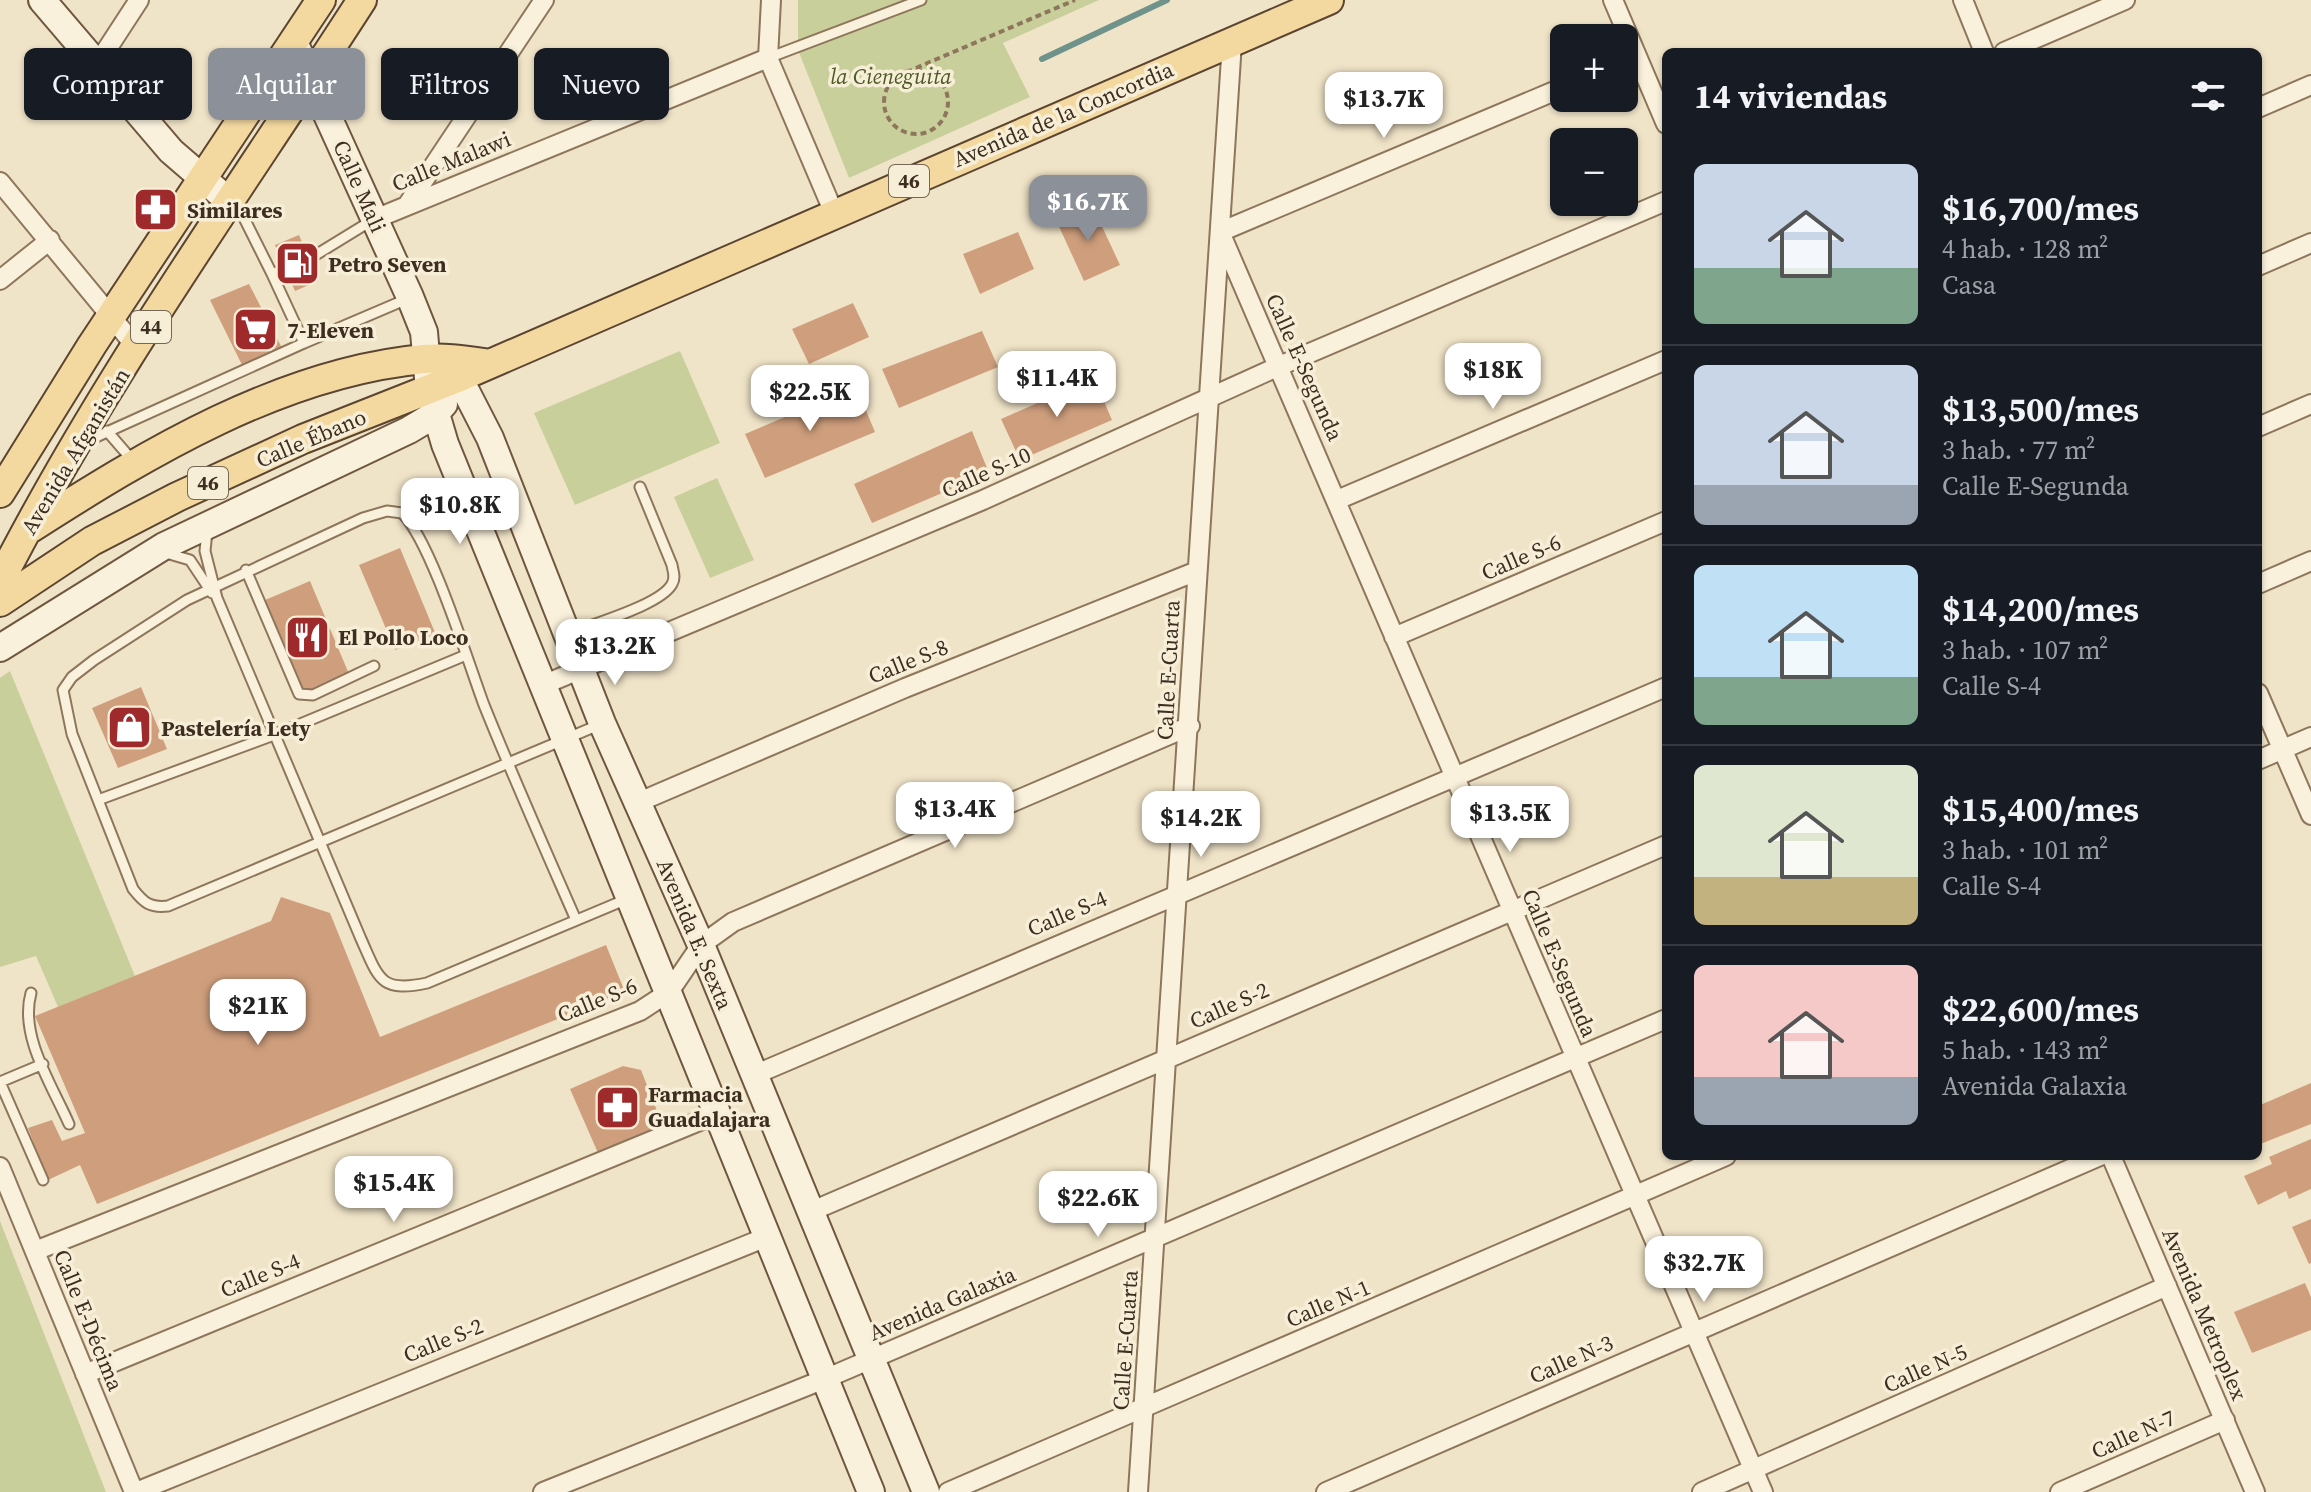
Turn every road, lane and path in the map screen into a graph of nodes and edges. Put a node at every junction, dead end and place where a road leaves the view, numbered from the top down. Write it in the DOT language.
graph roads {
  1 [pos="42,0"];
  2 [pos="139,0"];
  3 [pos="321,0"];
  4 [pos="362,0"];
  5 [pos="544,0"];
  6 [pos="771,0"];
  7 [pos="921,0"];
  8 [pos="1075,0"];
  9 [pos="1329,0"];
  10 [pos="1613,0"];
  11 [pos="1963,0"];
  12 [pos="2125,0"];
  13 [pos="1620,24"];
  14 [pos="294,42"];
  15 [pos="1232,42"];
  16 [pos="81,48"];
  17 [pos="108,48"];
  18 [pos="297,48"];
  19 [pos="331,48"];
  20 [pos="1982,48"];
  21 [pos="2013,48"];
  22 [pos="768,58"];
  23 [pos="910,71"];
  24 [pos="1638,73"];
  25 [pos="2311,85"];
  26 [pos="1550,93"];
  27 [pos="2262,106"];
  28 [pos="1662,117"];
  29 [pos="144,120"];
  30 [pos="284,120"];
  31 [pos="331,120"];
  32 [pos="202,180"];
  33 [pos="0,182"];
  34 [pos="230,202"];
  35 [pos="1662,203"];
  36 [pos="407,204"];
  37 [pos="834,213"];
  38 [pos="375,219"];
  39 [pos="1220,232"];
  40 [pos="50,240"];
  41 [pos="2311,243"];
  42 [pos="309,259"];
  43 [pos="2262,264"];
  44 [pos="285,269"];
  45 [pos="272,274"];
  46 [pos="0,280"];
  47 [pos="410,297"];
  48 [pos="112,317"];
  49 [pos="304,343"];
  50 [pos="137,348"];
  51 [pos="439,357"];
  52 [pos="1662,362"];
  53 [pos="1277,367"];
  54 [pos="1206,399"];
  55 [pos="431,402"];
  56 [pos="2311,404"];
  57 [pos="2262,425"];
  58 [pos="107,431"];
  59 [pos="77,447"];
  60 [pos="135,464"];
  61 [pos="640,487"];
  62 [pos="0,493"];
  63 [pos="1337,500"];
  64 [pos="1662,523"];
  65 [pos="209,524"];
  66 [pos="25,532"];
  67 [pos="0,548"];
  68 [pos="153,551"];
  69 [pos="2311,561"];
  70 [pos="246,570"];
  71 [pos="1197,571"];
  72 [pos="0,581"];
  73 [pos="2262,582"];
  74 [pos="212,587"];
  75 [pos="0,602"];
  76 [pos="568,634"];
  77 [pos="1394,637"];
  78 [pos="0,648"];
  79 [pos="466,655"];
  80 [pos="374,666"];
  81 [pos="582,669"];
  82 [pos="543,685"];
  83 [pos="1662,689"];
  84 [pos="2262,702"];
  85 [pos="602,723"];
  86 [pos="1190,726"];
  87 [pos="274,735"];
  88 [pos="2311,737"];
  89 [pos="566,739"];
  90 [pos="2282,749"];
  91 [pos="2262,758"];
  92 [pos="509,762"];
  93 [pos="1455,779"];
  94 [pos="98,800"];
  95 [pos="639,802"];
  96 [pos="2311,815"];
  97 [pos="319,842"];
  98 [pos="1662,847"];
  99 [pos="1177,892"];
  100 [pos="630,897"];
  101 [pos="1511,911"];
  102 [pos="576,920"];
  103 [pos="701,945"];
  104 [pos="669,992"];
  105 [pos="31,993"];
  106 [pos="1662,1021"];
  107 [pos="1575,1059"];
  108 [pos="1164,1060"];
  109 [pos="43,1064"];
  110 [pos="754,1075"];
  111 [pos="719,1113"];
  112 [pos="69,1124"];
  113 [pos="1717,1160"];
  114 [pos="2091,1160"];
  115 [pos="2113,1160"];
  116 [pos="0,1167"];
  117 [pos="43,1180"];
  118 [pos="1633,1196"];
  119 [pos="812,1211"];
  120 [pos="769,1236"];
  121 [pos="1156,1237"];
  122 [pos="35,1251"];
  123 [pos="2167,1286"];
  124 [pos="1692,1332"];
  125 [pos="873,1359"];
  126 [pos="85,1374"];
  127 [pos="827,1378"];
  128 [pos="1144,1407"];
  129 [pos="2225,1420"];
  130 [pos="1754,1470"];
  131 [pos="135,1492"];
  132 [pos="543,1492"];
  133 [pos="871,1492"];
  134 [pos="926,1492"];
  135 [pos="948,1492"];
  136 [pos="1138,1492"];
  137 [pos="1326,1492"];
  138 [pos="1702,1492"];
  139 [pos="1763,1492"];
  140 [pos="2060,1492"];
  141 [pos="2255,1492"];
  1 -- 16 [label="street"];
  2 -- 17 [label="street"];
  3 -- 14 [label="main road, Avenida Afganistán / 44"];
  4 -- 19 [label="main road, Avenida Afganistán / 44"];
  5 -- 36 [label="street"];
  6 -- 22 [label="street"];
  7 -- 22 [label="lane"];
  8 -- 23 [label="path"];
  9 -- 15 [label="main road, Avenida de la Concordia / 46"];
  10 -- 13 [label="street"];
  11 -- 20 [label="street"];
  12 -- 21 [label="street"];
  14 -- 18 [label="street, Calle Mali"];
  14 -- 32 [label="main road, Avenida Afganistán / 44"];
  15 -- 37 [label="main road, Avenida de la Concordia / 46"];
  15 -- 39 [label="street, Calle E-Cuarta"];
  22 -- 36 [label="street, Calle Malawi"];
  22 -- 37 [label="street"];
  23 -- 23 [label="path"];
  24 -- 28 [label="street"];
  25 -- 27 [label="street"];
  26 -- 39 [label="street"];
  29 -- 32 [label="street"];
  30 -- 34 [label="main road, Avenida Afganistán / 44"];
  31 -- 38 [label="street, Calle Mali"];
  32 -- 34 [label="street"];
  32 -- 48 [label="main road, Avenida Afganistán / 44"];
  33 -- 40 [label="street"];
  34 -- 45 [label="lane"];
  34 -- 50 [label="main road, Avenida Afganistán / 44"];
  35 -- 53 [label="street, Calle S-10"];
  36 -- 38 [label="street, Calle Malawi"];
  37 -- 51 [label="main road, Avenida de la Concordia / 46"];
  38 -- 42 [label="lane"];
  38 -- 47 [label="street, Calle Mali"];
  39 -- 53 [label="street, Calle E-Segunda"];
  39 -- 54 [label="street, Calle E-Cuarta"];
  40 -- 46 [label="street"];
  40 -- 48 [label="street"];
  41 -- 43 [label="street"];
  44 -- 45 [label="lane"];
  45 -- 49 [label="lane"];
  47 -- 49 [label="lane"];
  47 -- 51 [label="street, Calle Mali"];
  48 -- 50 [label="street"];
  48 -- 62 [label="main road, Avenida Afganistán / 44"];
  49 -- 58 [label="lane"];
  50 -- 59 [label="main road, Avenida Afganistán / 44"];
  51 -- 55 [label="main road, Calle Ébano / 46"];
  51 -- 60 [label="main road, Calle Ébano / 46"];
  51 -- 76 [label="street, Avenida E. Sexta"];
  52 -- 63 [label="street"];
  53 -- 54 [label="street, Calle S-10"];
  53 -- 63 [label="street, Calle E-Segunda"];
  54 -- 71 [label="street, Calle E-Cuarta"];
  54 -- 81 [label="street, Calle S-10"];
  55 -- 65 [label="street"];
  55 -- 75 [label="main road, Calle Ébano / 46"];
  55 -- 82 [label="street, Avenida E. Sexta"];
  56 -- 57 [label="street"];
  58 -- 59 [label="lane"];
  58 -- 60 [label="lane"];
  59 -- 66 [label="main road, Avenida Afganistán / 44"];
  60 -- 66 [label="main road, Calle Ébano / 46"];
  61 -- 76 [label="lane"];
  63 -- 77 [label="street, Calle E-Segunda"];
  64 -- 77 [label="street, Calle S-6"];
  65 -- 68 [label="street"];
  65 -- 74 [label="lane"];
  66 -- 67 [label="main road, Calle Ébano / 46"];
  66 -- 72 [label="main road, Avenida Afganistán / 44"];
  68 -- 74 [label="lane"];
  68 -- 78 [label="street"];
  69 -- 73 [label="street"];
  70 -- 74 [label="lane"];
  70 -- 79 [label="lane"];
  70 -- 80 [label="lane"];
  71 -- 86 [label="street, Calle E-Cuarta"];
  71 -- 95 [label="street, Calle S-8"];
  74 -- 87 [label="lane"];
  74 -- 94 [label="lane"];
  76 -- 81 [label="street, Avenida E. Sexta"];
  77 -- 93 [label="street, Calle E-Segunda"];
  79 -- 87 [label="lane"];
  79 -- 92 [label="lane"];
  81 -- 82 [label="street, Calle S-10"];
  81 -- 85 [label="street, Avenida E. Sexta"];
  82 -- 89 [label="street, Avenida E. Sexta"];
  83 -- 93 [label="street, Calle S-4"];
  84 -- 90 [label="street"];
  85 -- 89 [label="lane"];
  85 -- 95 [label="street, Avenida E. Sexta"];
  86 -- 99 [label="street, Calle E-Cuarta"];
  86 -- 103 [label="street, Calle S-6"];
  87 -- 94 [label="lane"];
  87 -- 97 [label="lane"];
  88 -- 90 [label="street"];
  89 -- 92 [label="lane"];
  89 -- 100 [label="street, Avenida E. Sexta"];
  90 -- 91 [label="street"];
  90 -- 96 [label="street"];
  92 -- 97 [label="lane"];
  92 -- 102 [label="lane"];
  93 -- 99 [label="street, Calle S-4"];
  93 -- 101 [label="street, Calle E-Segunda"];
  94 -- 97 [label="lane"];
  95 -- 103 [label="street, Avenida E. Sexta"];
  97 -- 102 [label="lane"];
  98 -- 101 [label="street, Calle S-2"];
  99 -- 108 [label="street, Calle E-Cuarta"];
  99 -- 110 [label="street, Calle S-4"];
  100 -- 102 [label="lane"];
  100 -- 104 [label="street, Avenida E. Sexta"];
  101 -- 107 [label="street, Calle E-Segunda"];
  101 -- 108 [label="street, Calle S-2"];
  103 -- 104 [label="street, Calle S-6"];
  103 -- 110 [label="street, Avenida E. Sexta"];
  104 -- 111 [label="street, Avenida E. Sexta"];
  104 -- 122 [label="street, Calle S-6"];
  105 -- 109 [label="lane"];
  106 -- 107 [label="street, Avenida Galaxia"];
  107 -- 118 [label="street, Calle E-Segunda"];
  107 -- 121 [label="street, Avenida Galaxia"];
  108 -- 119 [label="street, Calle S-2"];
  108 -- 121 [label="street, Calle E-Cuarta"];
  109 -- 112 [label="lane"];
  109 -- 117 [label="lane"];
  110 -- 119 [label="street, Avenida E. Sexta"];
  111 -- 120 [label="street, Avenida E. Sexta"];
  111 -- 126 [label="street, Calle S-4"];
  113 -- 118 [label="street, Calle N-1"];
  114 -- 124 [label="street, Calle N-3"];
  115 -- 123 [label="street, Avenida Metroplex"];
  116 -- 122 [label="street, Calle E-Décima"];
  118 -- 124 [label="street, Calle E-Segunda"];
  118 -- 128 [label="street, Calle N-1"];
  119 -- 125 [label="street, Avenida E. Sexta"];
  120 -- 127 [label="street, Avenida E. Sexta"];
  120 -- 131 [label="street, Calle S-2"];
  121 -- 125 [label="street, Avenida Galaxia"];
  121 -- 128 [label="street, Calle E-Cuarta"];
  122 -- 126 [label="street, Calle E-Décima"];
  123 -- 129 [label="street, Avenida Metroplex"];
  123 -- 130 [label="street, Calle N-5"];
  124 -- 130 [label="street, Calle E-Segunda"];
  124 -- 137 [label="street, Calle N-3"];
  125 -- 127 [label="street, Avenida Galaxia"];
  125 -- 134 [label="street, Avenida E. Sexta"];
  126 -- 131 [label="street, Calle E-Décima"];
  127 -- 132 [label="street, Avenida Galaxia"];
  127 -- 133 [label="street, Avenida E. Sexta"];
  128 -- 135 [label="street, Calle N-1"];
  128 -- 136 [label="street, Calle E-Cuarta"];
  129 -- 140 [label="street, Calle N-7"];
  129 -- 141 [label="street, Avenida Metroplex"];
  130 -- 138 [label="street, Calle N-5"];
  130 -- 139 [label="street, Calle E-Segunda"];
}
